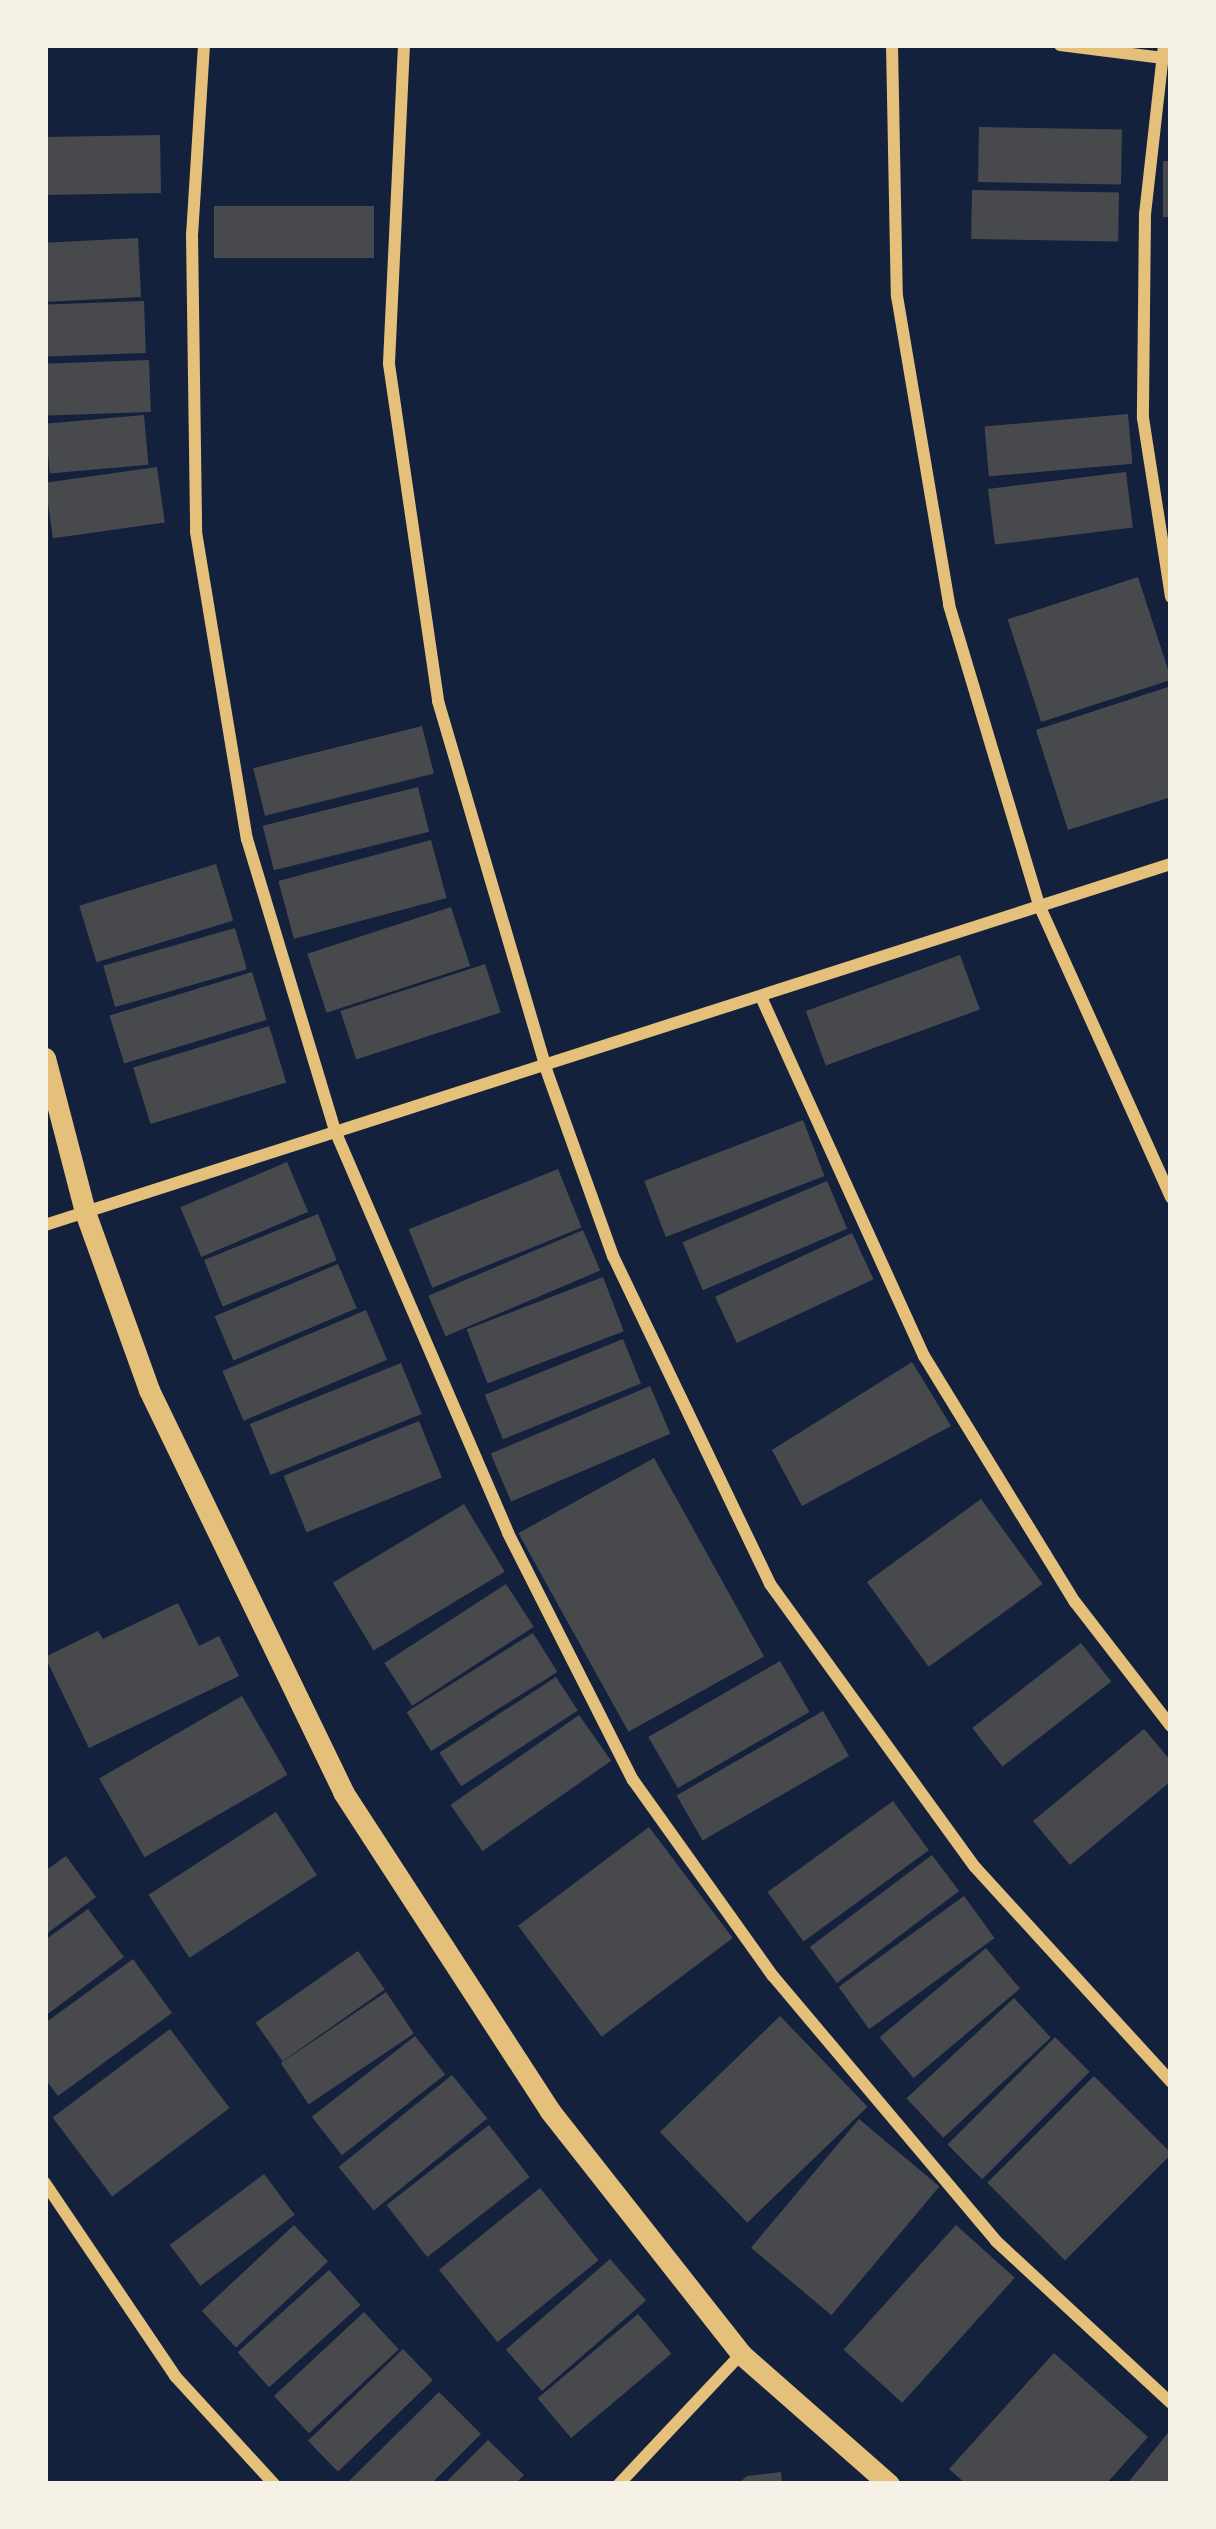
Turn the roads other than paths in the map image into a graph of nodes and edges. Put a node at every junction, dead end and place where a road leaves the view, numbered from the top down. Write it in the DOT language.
graph roads {
  1 [pos="203,45"];
  2 [pos="404,45"];
  3 [pos="892,45"];
  4 [pos="1060,45"];
  5 [pos="1166,54"];
  6 [pos="1171,597"];
  7 [pos="1171,864"];
  8 [pos="1039,905"];
  9 [pos="762,999"];
  10 [pos="45,1058"];
  11 [pos="546,1069"];
  12 [pos="336,1132"];
  13 [pos="1171,1198"];
  14 [pos="85,1212"];
  15 [pos="45,1226"];
  16 [pos="1171,1726"];
  17 [pos="1171,2082"];
  18 [pos="45,2183"];
  19 [pos="741,2354"];
  20 [pos="1171,2403"];
  21 [pos="274,2484"];
  22 [pos="619,2484"];
  23 [pos="889,2484"];
  1 -- 12 [label="street"];
  2 -- 11 [label="street"];
  3 -- 8 [label="street"];
  4 -- 5 [label="street"];
  5 -- 6 [label="street"];
  7 -- 8 [label="street"];
  8 -- 9 [label="street"];
  8 -- 13 [label="street"];
  9 -- 11 [label="street"];
  9 -- 16 [label="street"];
  10 -- 14 [label="street"];
  11 -- 12 [label="street"];
  11 -- 17 [label="street"];
  12 -- 14 [label="street"];
  12 -- 20 [label="street"];
  14 -- 15 [label="street"];
  14 -- 19 [label="street"];
  18 -- 21 [label="street"];
  19 -- 22 [label="street"];
  19 -- 23 [label="street"];
}
